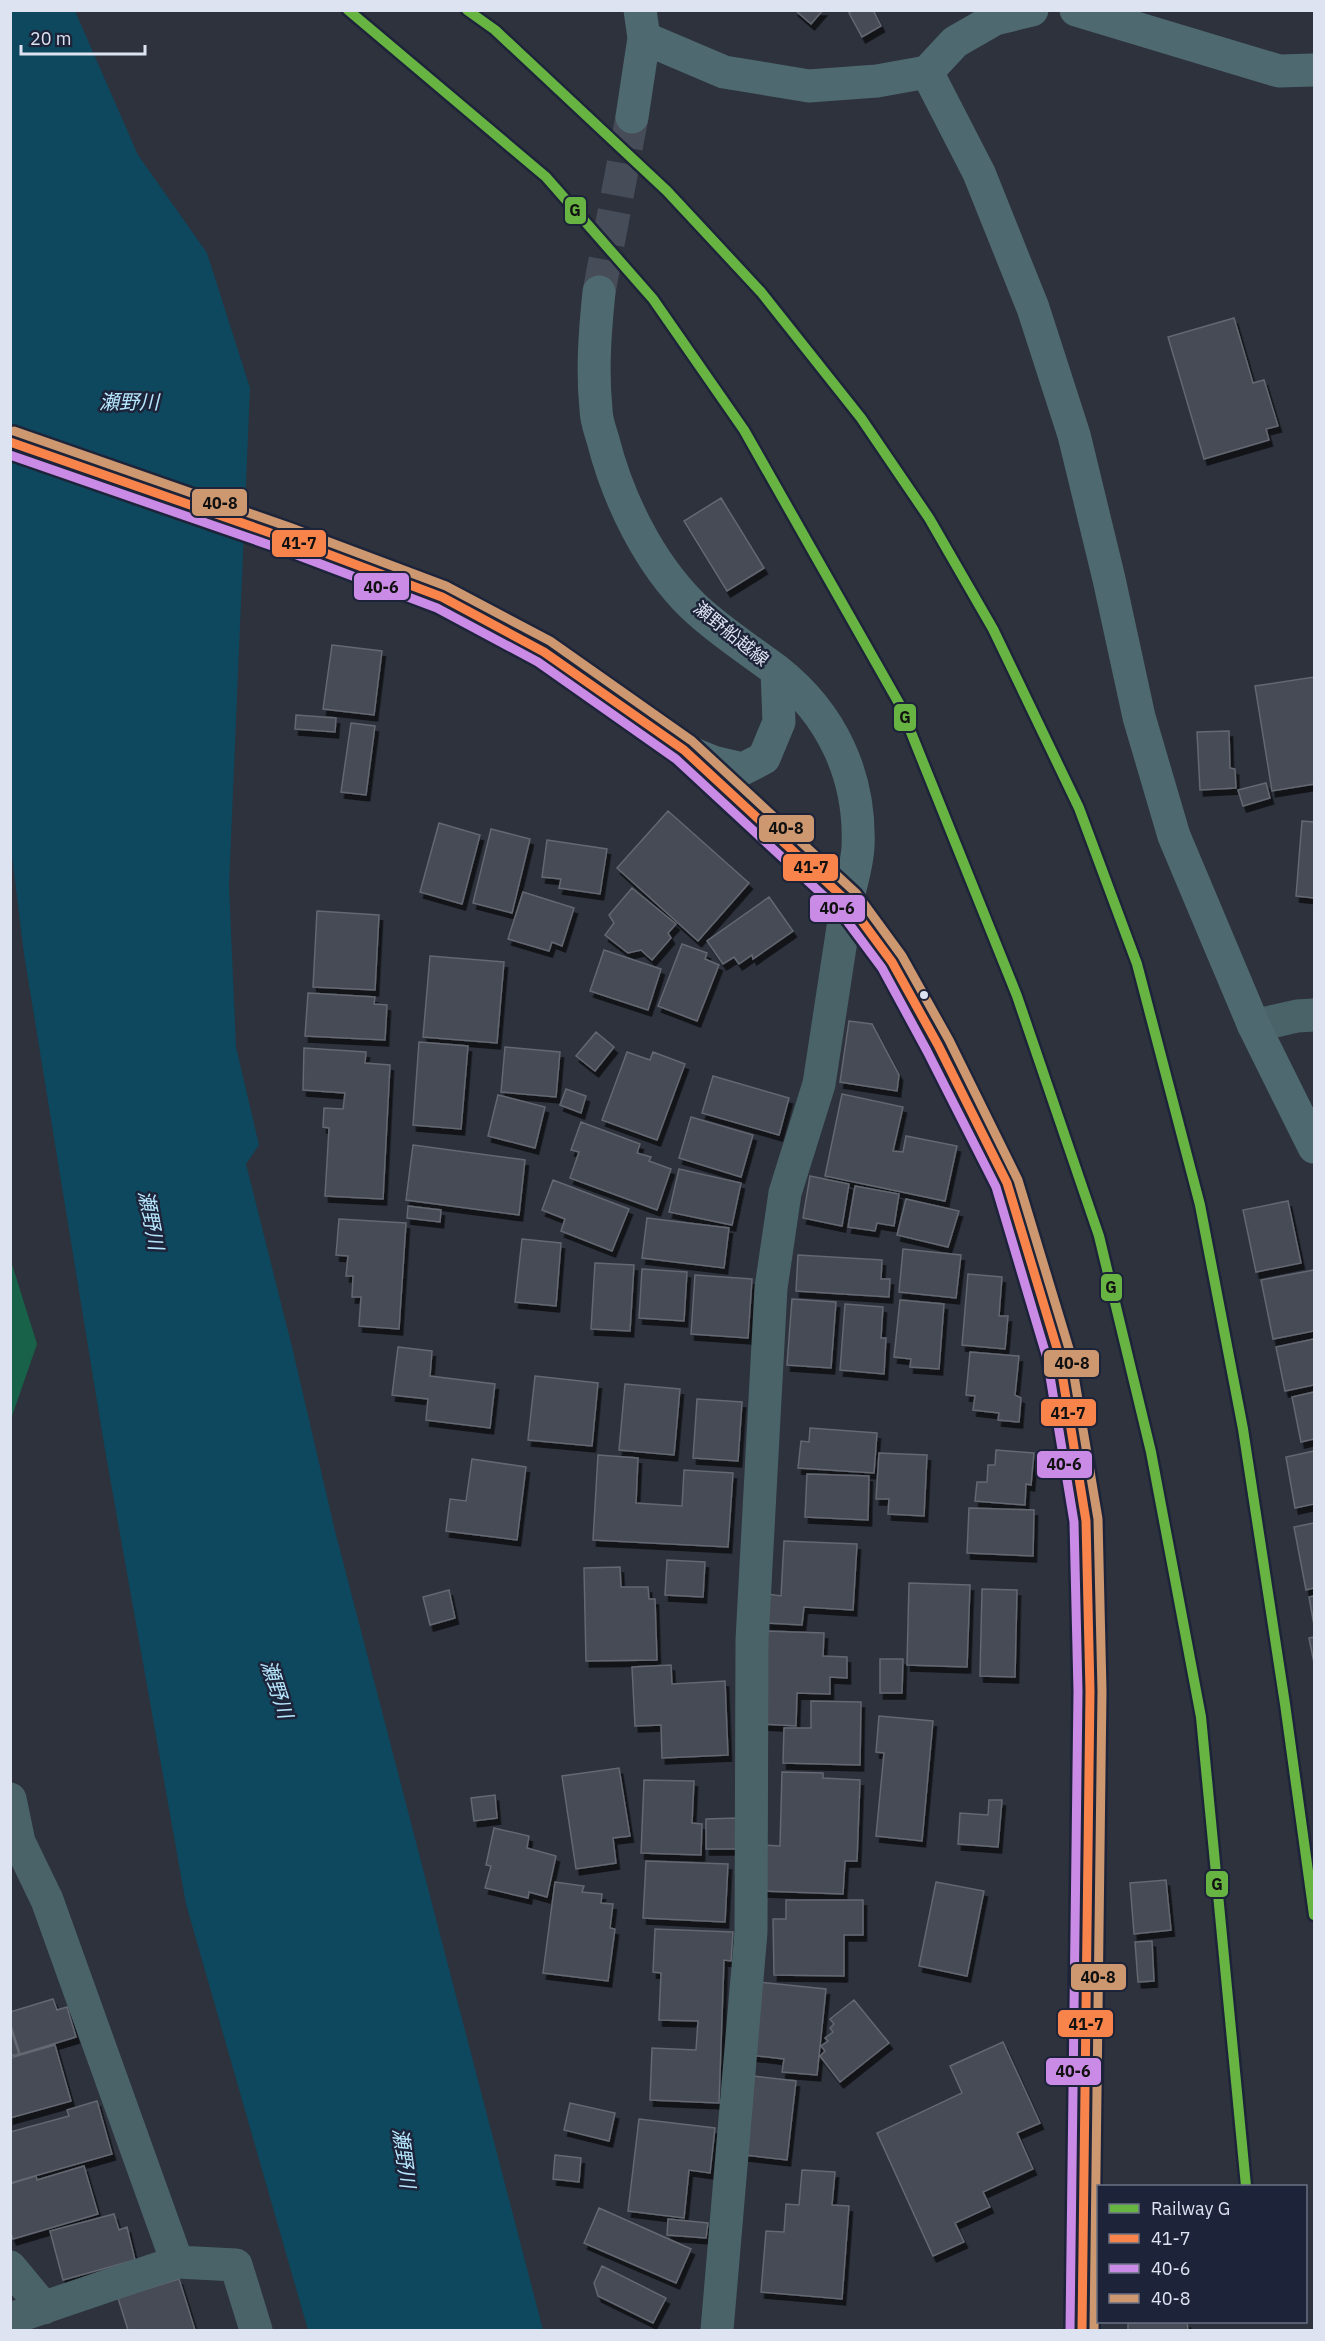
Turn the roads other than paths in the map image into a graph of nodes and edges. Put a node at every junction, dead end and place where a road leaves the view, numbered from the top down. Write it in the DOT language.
graph roads {
  1 [pos="1032,10"];
  2 [pos="1076,10"];
  3 [pos="642,24"];
  4 [pos="1314,70"];
  5 [pos="927,72"];
  6 [pos="632,117"];
  7 [pos="599,292"];
  8 [pos="10,442"];
  9 [pos="777,671"];
  10 [pos="684,750"];
  11 [pos="847,901"];
  12 [pos="1314,1015"];
  13 [pos="1254,1026"];
  14 [pos="1314,1147"];
  15 [pos="10,1800"];
  16 [pos="177,2262"];
  17 [pos="10,2267"];
  18 [pos="44,2308"];
  19 [pos="10,2319"];
  20 [pos="255,2331"];
  21 [pos="717,2331"];
  22 [pos="1082,2331"];
  1 -- 5 [label="street"];
  2 -- 4 [label="street"];
  3 -- 5 [label="street"];
  3 -- 6 [label="street"];
  5 -- 13 [label="street"];
  7 -- 9 [label="street, 瀬野船越線"];
  8 -- 10 [label="highway"];
  9 -- 10 [label="street"];
  9 -- 11 [label="street, 瀬野船越線"];
  10 -- 11 [label="highway"];
  11 -- 21 [label="street"];
  11 -- 22 [label="highway"];
  12 -- 13 [label="street"];
  13 -- 14 [label="street"];
  15 -- 16 [label="street"];
  16 -- 18 [label="street"];
  16 -- 20 [label="street"];
  17 -- 18 [label="street"];
  18 -- 19 [label="street"];
}
